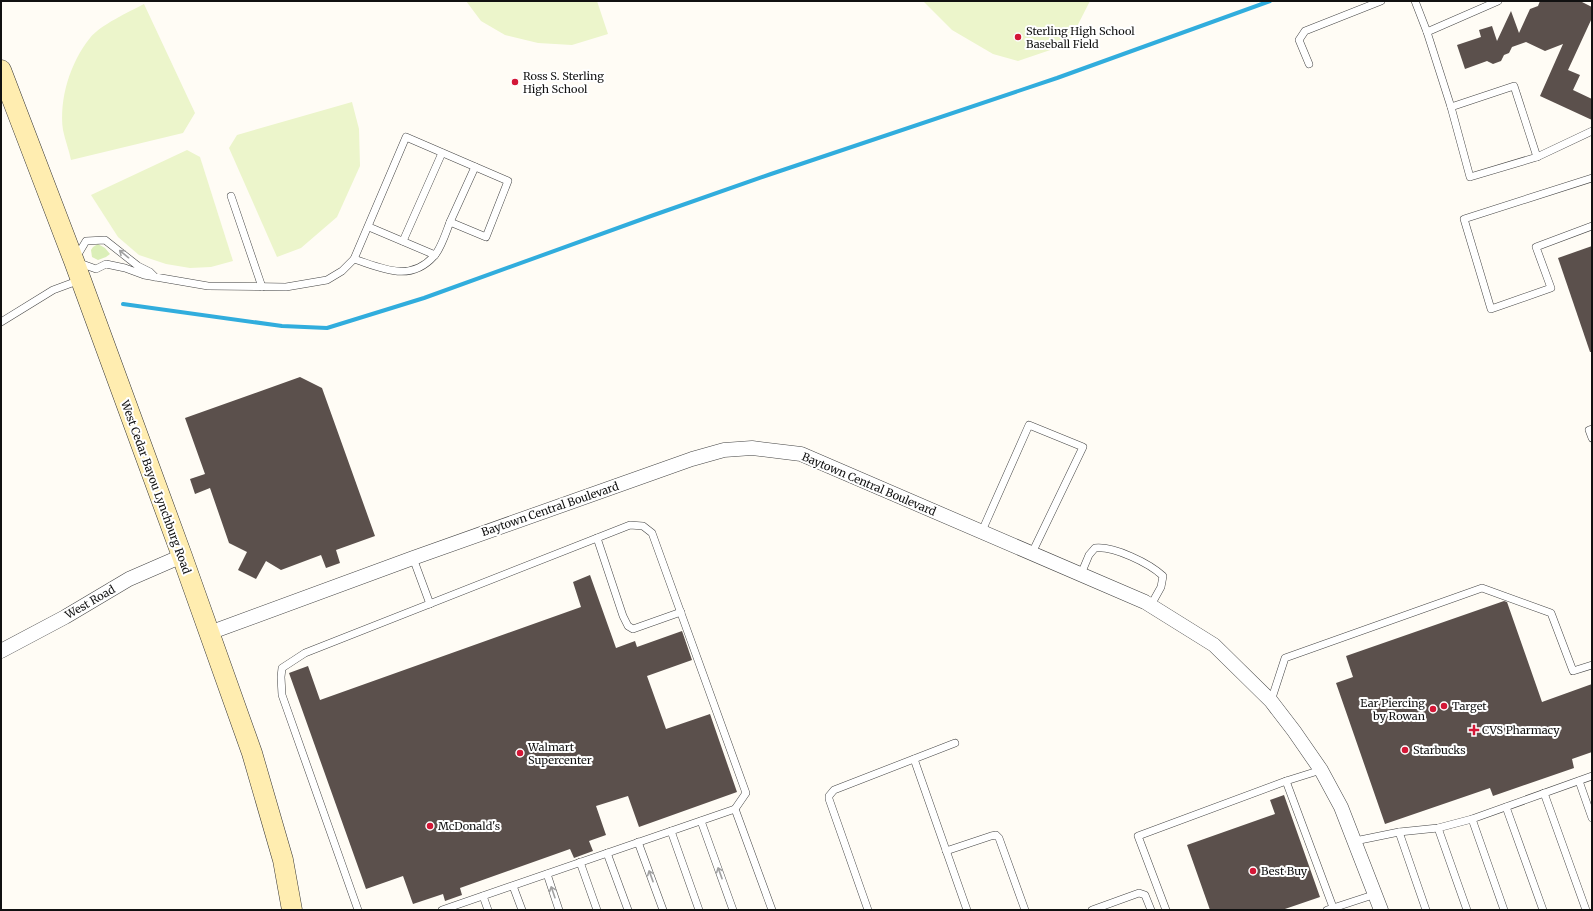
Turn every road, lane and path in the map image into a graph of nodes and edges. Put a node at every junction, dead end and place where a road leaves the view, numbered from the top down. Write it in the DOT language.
graph roads {
  1 [pos="1381,1"];
  2 [pos="1415,1"];
  3 [pos="1498,1"];
  4 [pos="1427,32"];
  5 [pos="1309,64"];
  6 [pos="2,79"];
  7 [pos="1452,107"];
  8 [pos="1592,131"];
  9 [pos="442,152"];
  10 [pos="1537,157"];
  11 [pos="475,167"];
  12 [pos="1592,178"];
  13 [pos="231,196"];
  14 [pos="450,222"];
  15 [pos="369,226"];
  16 [pos="1592,226"];
  17 [pos="403,241"];
  18 [pos="435,255"];
  19 [pos="354,260"];
  20 [pos="77,270"];
  21 [pos="155,277"];
  22 [pos="262,287"];
  23 [pos="1,322"];
  24 [pos="1592,428"];
  25 [pos="1592,438"];
  26 [pos="982,531"];
  27 [pos="597,538"];
  28 [pos="1032,553"];
  29 [pos="182,556"];
  30 [pos="413,558"];
  31 [pos="1081,574"];
  32 [pos="430,604"];
  33 [pos="1151,606"];
  34 [pos="681,612"];
  35 [pos="209,633"];
  36 [pos="1,652"];
  37 [pos="1592,665"];
  38 [pos="1271,701"];
  39 [pos="955,743"];
  40 [pos="914,760"];
  41 [pos="1321,770"];
  42 [pos="1592,776"];
  43 [pos="1286,781"];
  44 [pos="1579,781"];
  45 [pos="1544,793"];
  46 [pos="1506,807"];
  47 [pos="736,809"];
  48 [pos="1592,818"];
  49 [pos="1472,819"];
  50 [pos="701,821"];
  51 [pos="1438,828"];
  52 [pos="671,831"];
  53 [pos="1399,832"];
  54 [pos="1355,841"];
  55 [pos="638,842"];
  56 [pos="946,851"];
  57 [pos="607,853"];
  58 [pos="580,862"];
  59 [pos="547,874"];
  60 [pos="513,886"];
  61 [pos="1376,894"];
  62 [pos="483,896"];
  63 [pos="451,909"];
  64 [pos="1331,909"];
  65 [pos="292,910"];
  66 [pos="358,910"];
  67 [pos="442,910"];
  68 [pos="488,910"];
  69 [pos="522,910"];
  70 [pos="559,910"];
  71 [pos="596,910"];
  72 [pos="628,910"];
  73 [pos="663,910"];
  74 [pos="699,910"];
  75 [pos="734,910"];
  76 [pos="772,910"];
  77 [pos="868,910"];
  78 [pos="967,910"];
  79 [pos="1025,910"];
  80 [pos="1092,910"];
  81 [pos="1151,910"];
  82 [pos="1166,910"];
  83 [pos="1381,910"];
  84 [pos="1426,910"];
  85 [pos="1467,910"];
  86 [pos="1504,910"];
  87 [pos="1543,910"];
  88 [pos="1586,910"];
  1 -- 5 [label="lane"];
  2 -- 4 [label="lane"];
  3 -- 4 [label="lane"];
  4 -- 7 [label="lane"];
  6 -- 20 [label="main road, West Cedar Bayou Lynchburg Road"];
  7 -- 10 [label="lane"];
  7 -- 10 [label="lane"];
  8 -- 10 [label="lane"];
  9 -- 11 [label="lane"];
  9 -- 15 [label="lane"];
  9 -- 17 [label="lane"];
  11 -- 14 [label="lane"];
  11 -- 14 [label="lane"];
  12 -- 16 [label="lane"];
  13 -- 22 [label="lane"];
  14 -- 18 [label="lane"];
  15 -- 17 [label="lane"];
  15 -- 19 [label="lane"];
  17 -- 18 [label="lane"];
  18 -- 19 [label="lane"];
  19 -- 22 [label="lane"];
  20 -- 21 [label="lane"];
  21 -- 20 [label="lane, one-way"];
  20 -- 23 [label="lane"];
  20 -- 29 [label="main road, West Cedar Bayou Lynchburg Road"];
  21 -- 22 [label="lane"];
  24 -- 25 [label="lane"];
  26 -- 28 [label="street, Baytown Central Boulevard"];
  26 -- 28 [label="lane"];
  26 -- 30 [label="street, Baytown Central Boulevard"];
  27 -- 32 [label="lane"];
  27 -- 34 [label="lane"];
  27 -- 34 [label="lane"];
  28 -- 31 [label="street, Baytown Central Boulevard"];
  29 -- 35 [label="main road, West Cedar Bayou Lynchburg Road"];
  29 -- 36 [label="street, West Road"];
  30 -- 32 [label="lane"];
  30 -- 35 [label="street, Baytown Central Boulevard"];
  31 -- 33 [label="street, Baytown Central Boulevard"];
  31 -- 33 [label="lane"];
  32 -- 66 [label="lane"];
  33 -- 38 [label="street, Baytown Central Boulevard"];
  34 -- 47 [label="lane"];
  35 -- 65 [label="main road, West Cedar Bayou Lynchburg Road"];
  37 -- 38 [label="lane"];
  38 -- 41 [label="street, Baytown Central Boulevard"];
  39 -- 40 [label="lane"];
  40 -- 56 [label="lane"];
  40 -- 77 [label="lane"];
  41 -- 43 [label="lane"];
  41 -- 54 [label="street, Baytown Central Boulevard"];
  42 -- 44 [label="lane"];
  43 -- 64 [label="lane"];
  43 -- 82 [label="lane"];
  44 -- 45 [label="lane"];
  44 -- 48 [label="lane"];
  45 -- 46 [label="lane"];
  45 -- 88 [label="lane"];
  46 -- 49 [label="lane"];
  46 -- 87 [label="lane"];
  47 -- 50 [label="lane"];
  47 -- 76 [label="lane"];
  49 -- 51 [label="lane"];
  49 -- 86 [label="lane"];
  50 -- 52 [label="lane"];
  75 -- 50 [label="lane, one-way"];
  51 -- 53 [label="lane"];
  51 -- 85 [label="lane"];
  52 -- 55 [label="lane"];
  52 -- 74 [label="lane"];
  53 -- 54 [label="lane"];
  53 -- 84 [label="lane"];
  54 -- 61 [label="street, Baytown Central Boulevard"];
  55 -- 57 [label="lane"];
  73 -- 55 [label="lane, one-way"];
  56 -- 78 [label="lane"];
  56 -- 79 [label="lane"];
  57 -- 58 [label="lane"];
  57 -- 72 [label="lane"];
  58 -- 59 [label="lane"];
  58 -- 71 [label="lane"];
  59 -- 60 [label="lane"];
  70 -- 59 [label="lane, one-way"];
  60 -- 62 [label="lane"];
  60 -- 69 [label="lane"];
  61 -- 64 [label="lane"];
  61 -- 83 [label="street, Baytown Central Boulevard"];
  62 -- 63 [label="lane"];
  62 -- 68 [label="lane"];
  63 -- 67 [label="lane"];
  80 -- 81 [label="lane"];
}
